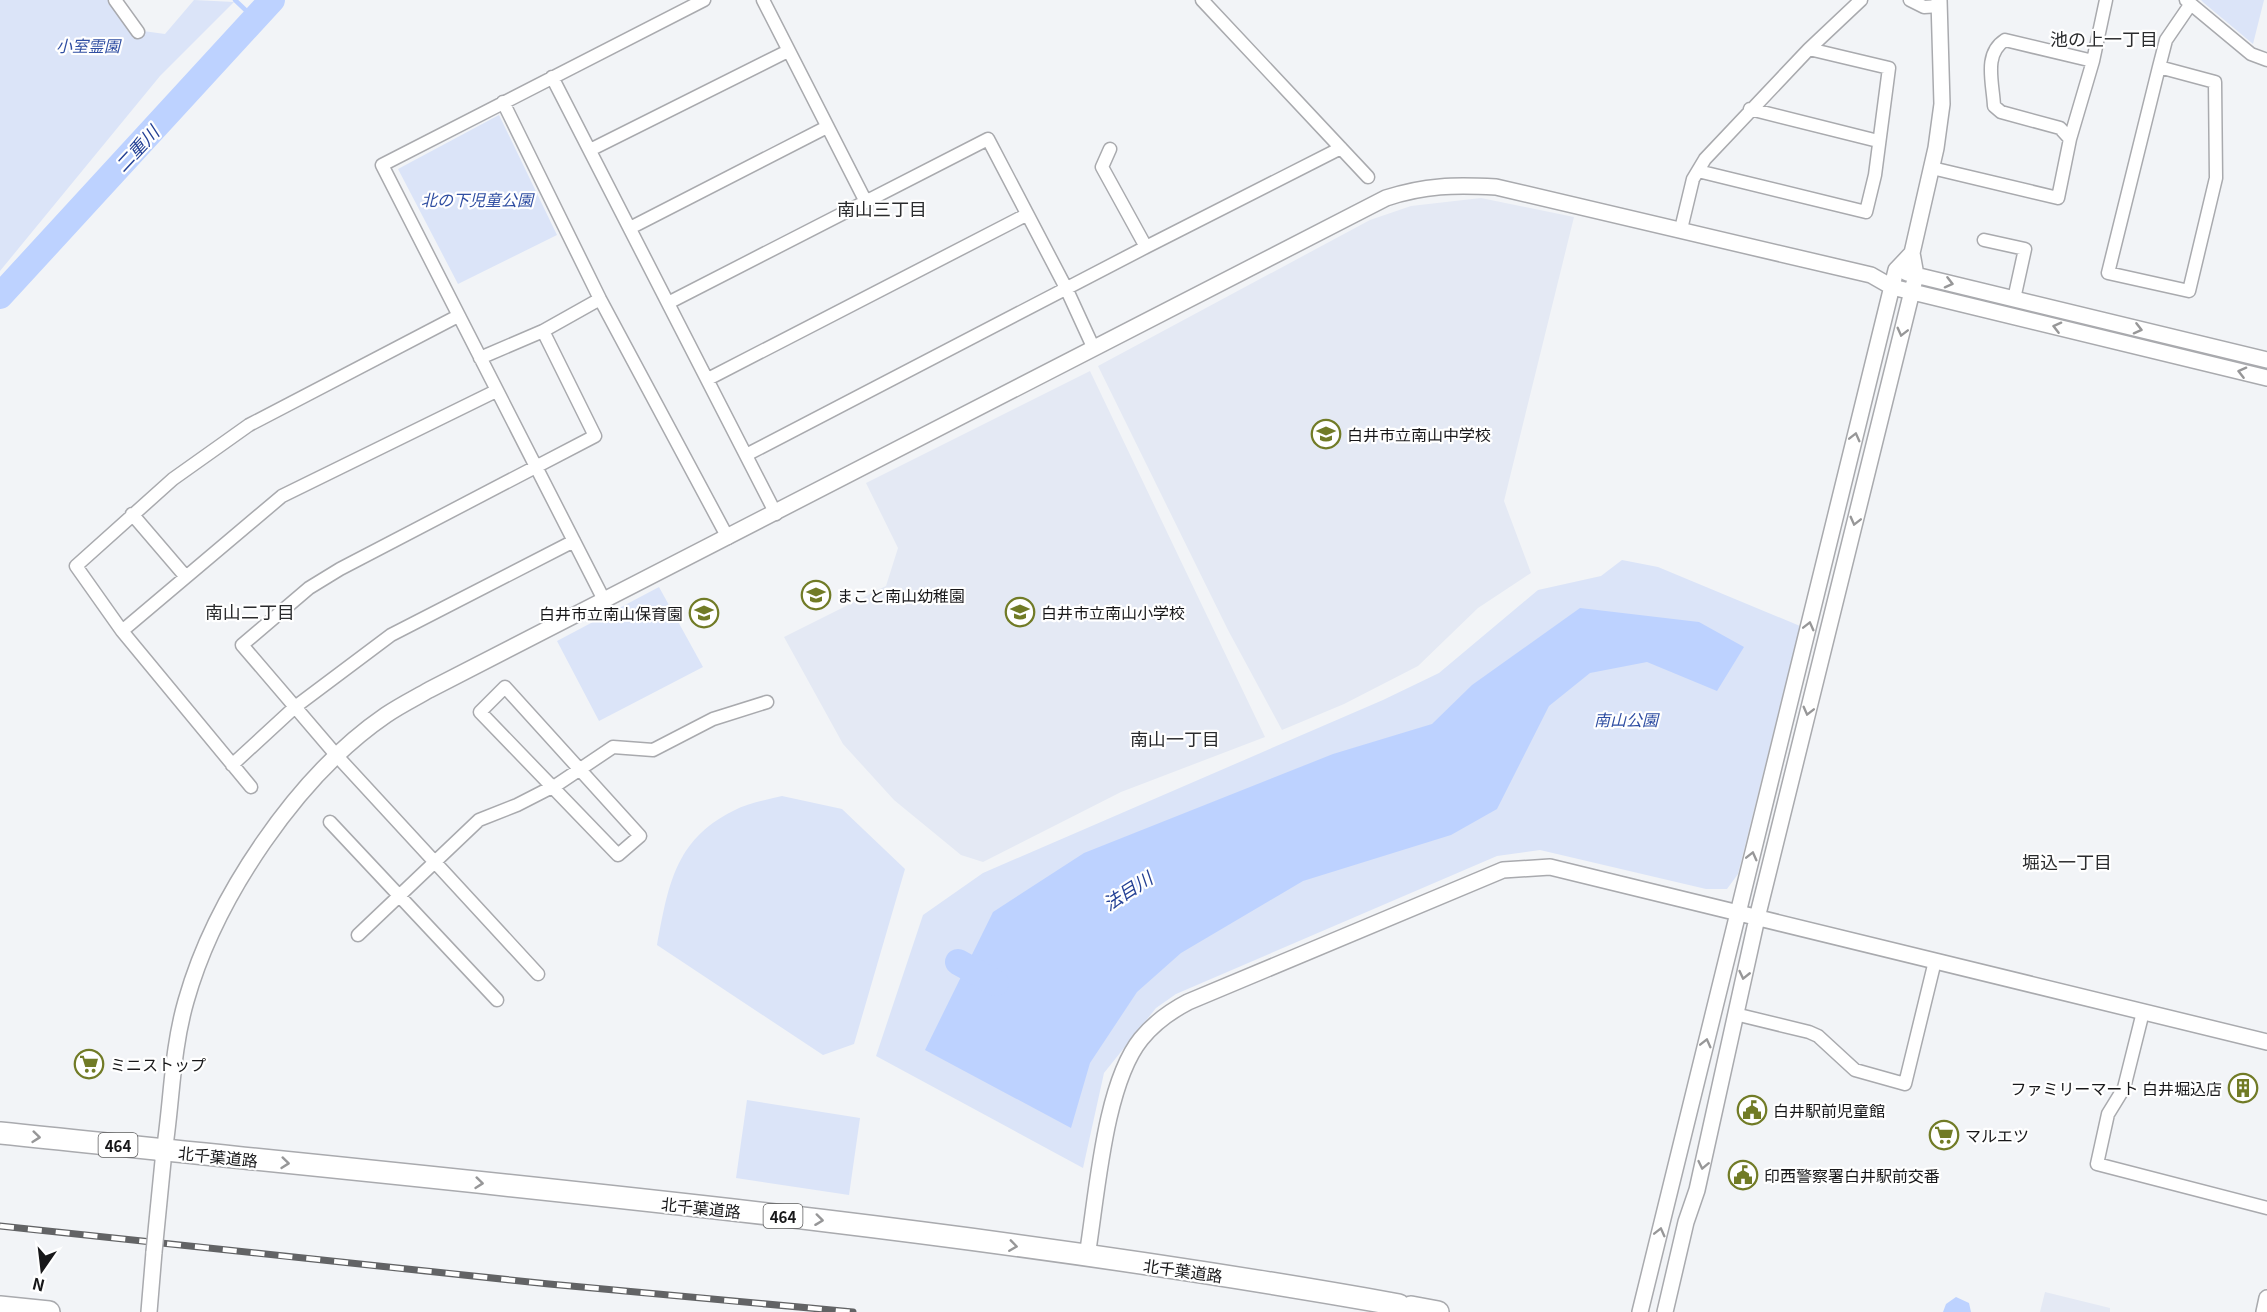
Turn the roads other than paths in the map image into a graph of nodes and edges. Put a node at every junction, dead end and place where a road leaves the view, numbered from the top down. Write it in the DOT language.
graph roads {
  1 [pos="114,0"];
  2 [pos="704,0"];
  3 [pos="763,0"];
  4 [pos="1202,0"];
  5 [pos="1862,0"];
  6 [pos="1910,0"];
  7 [pos="2106,0"];
  8 [pos="1940,3"];
  9 [pos="2188,3"];
  10 [pos="138,32"];
  11 [pos="1809,49"];
  12 [pos="788,51"];
  13 [pos="2267,60"];
  14 [pos="2093,61"];
  15 [pos="2159,67"];
  16 [pos="552,77"];
  17 [pos="503,102"];
  18 [pos="1750,109"];
  19 [pos="826,127"];
  20 [pos="2070,139"];
  21 [pos="1878,141"];
  22 [pos="1341,148"];
  23 [pos="1110,149"];
  24 [pos="590,150"];
  25 [pos="1932,168"];
  26 [pos="1698,171"];
  27 [pos="1368,177"];
  28 [pos="866,202"];
  29 [pos="1026,215"];
  30 [pos="630,228"];
  31 [pos="1681,229"];
  32 [pos="1984,240"];
  33 [pos="1146,247"];
  34 [pos="1912,253"];
  35 [pos="1896,270"];
  36 [pos="1871,275"];
  37 [pos="1916,275"];
  38 [pos="1892,287"];
  39 [pos="1066,288"];
  40 [pos="1912,292"];
  41 [pos="600,299"];
  42 [pos="2014,299"];
  43 [pos="668,303"];
  44 [pos="458,316"];
  45 [pos="543,331"];
  46 [pos="1094,349"];
  47 [pos="480,358"];
  48 [pos="2267,360"];
  49 [pos="2267,378"];
  50 [pos="708,379"];
  51 [pos="496,391"];
  52 [pos="746,455"];
  53 [pos="536,466"];
  54 [pos="132,514"];
  55 [pos="776,514"];
  56 [pos="728,538"];
  57 [pos="574,541"];
  58 [pos="186,577"];
  59 [pos="604,600"];
  60 [pos="122,631"];
  61 [pos="767,702"];
  62 [pos="295,707"];
  63 [pos="337,756"];
  64 [pos="232,765"];
  65 [pos="580,772"];
  66 [pos="251,787"];
  67 [pos="551,788"];
  68 [pos="330,822"];
  69 [pos="433,862"];
  70 [pos="399,896"];
  71 [pos="1738,913"];
  72 [pos="1757,918"];
  73 [pos="358,935"];
  74 [pos="1935,962"];
  75 [pos="538,974"];
  76 [pos="497,1000"];
  77 [pos="2143,1012"];
  78 [pos="1735,1014"];
  79 [pos="2267,1042"];
  80 [pos="0,1133"];
  81 [pos="164,1155"];
  82 [pos="2267,1208"];
  83 [pos="1087,1256"];
  84 [pos="2267,1298"];
  85 [pos="0,1307"];
  86 [pos="149,1310"];
  87 [pos="49,1312"];
  88 [pos="1438,1312"];
  89 [pos="1640,1312"];
  90 [pos="1665,1312"];
  91 [pos="2264,1312"];
  1 -- 10 [label="street"];
  2 -- 16 [label="street"];
  3 -- 12 [label="street"];
  4 -- 22 [label="street"];
  5 -- 11 [label="street"];
  6 -- 8 [label="street"];
  7 -- 14 [label="street"];
  8 -- 25 [label="street"];
  9 -- 13 [label="street"];
  9 -- 15 [label="street"];
  11 -- 18 [label="street"];
  11 -- 21 [label="street"];
  12 -- 19 [label="street"];
  12 -- 24 [label="street"];
  14 -- 20 [label="street"];
  14 -- 20 [label="street"];
  15 -- 15 [label="street"];
  16 -- 17 [label="street"];
  16 -- 24 [label="street"];
  17 -- 41 [label="street"];
  17 -- 44 [label="street"];
  18 -- 21 [label="street"];
  18 -- 26 [label="street"];
  19 -- 28 [label="street"];
  19 -- 30 [label="street"];
  20 -- 25 [label="street"];
  21 -- 26 [label="street"];
  22 -- 27 [label="street"];
  22 -- 33 [label="street"];
  23 -- 33 [label="street"];
  24 -- 30 [label="street"];
  25 -- 34 [label="street"];
  26 -- 31 [label="street"];
  28 -- 29 [label="street"];
  28 -- 43 [label="street"];
  29 -- 39 [label="street"];
  29 -- 50 [label="street"];
  30 -- 43 [label="street"];
  31 -- 36 [label="street"];
  31 -- 46 [label="street"];
  32 -- 42 [label="street"];
  33 -- 39 [label="street"];
  34 -- 35 [label="street"];
  34 -- 37 [label="street"];
  35 -- 36 [label="street"];
  35 -- 37 [label="street"];
  35 -- 38 [label="street"];
  36 -- 38 [label="street"];
  37 -- 40 [label="street"];
  37 -- 42 [label="street, one-way"];
  38 -- 40 [label="street"];
  71 -- 38 [label="street, one-way"];
  39 -- 46 [label="street"];
  39 -- 52 [label="street"];
  49 -- 40 [label="street, one-way"];
  40 -- 72 [label="street, one-way"];
  41 -- 45 [label="street"];
  41 -- 56 [label="street"];
  42 -- 48 [label="street, one-way"];
  43 -- 50 [label="street"];
  44 -- 47 [label="street"];
  44 -- 54 [label="street"];
  45 -- 47 [label="street"];
  45 -- 53 [label="street"];
  46 -- 55 [label="street"];
  47 -- 51 [label="street"];
  50 -- 52 [label="street"];
  51 -- 53 [label="street"];
  51 -- 58 [label="street"];
  52 -- 55 [label="street"];
  53 -- 57 [label="street"];
  53 -- 62 [label="street"];
  54 -- 58 [label="street"];
  54 -- 60 [label="street"];
  55 -- 56 [label="street"];
  56 -- 59 [label="street"];
  57 -- 59 [label="street"];
  57 -- 62 [label="street"];
  58 -- 60 [label="street"];
  59 -- 63 [label="street"];
  60 -- 64 [label="street"];
  61 -- 65 [label="street"];
  62 -- 63 [label="street"];
  62 -- 64 [label="street"];
  63 -- 69 [label="street"];
  63 -- 81 [label="street"];
  64 -- 66 [label="street"];
  65 -- 67 [label="street"];
  65 -- 67 [label="street"];
  65 -- 67 [label="street"];
  67 -- 69 [label="street"];
  68 -- 70 [label="street"];
  69 -- 70 [label="street"];
  69 -- 75 [label="street"];
  70 -- 73 [label="street"];
  70 -- 76 [label="street"];
  71 -- 72 [label="street"];
  71 -- 83 [label="street"];
  89 -- 71 [label="street, one-way"];
  72 -- 74 [label="street"];
  72 -- 78 [label="street, one-way"];
  74 -- 77 [label="street"];
  74 -- 78 [label="street"];
  77 -- 79 [label="street"];
  77 -- 82 [label="street"];
  78 -- 90 [label="street, one-way"];
  80 -- 81 [label="highway, 北千葉道路 / 464, one-way"];
  81 -- 83 [label="highway, 北千葉道路 / 464, one-way"];
  81 -- 86 [label="street, bridge"];
  83 -- 88 [label="highway, 北千葉道路 / 464"];
  84 -- 91 [label="street"];
  85 -- 87 [label="highway"];
}
